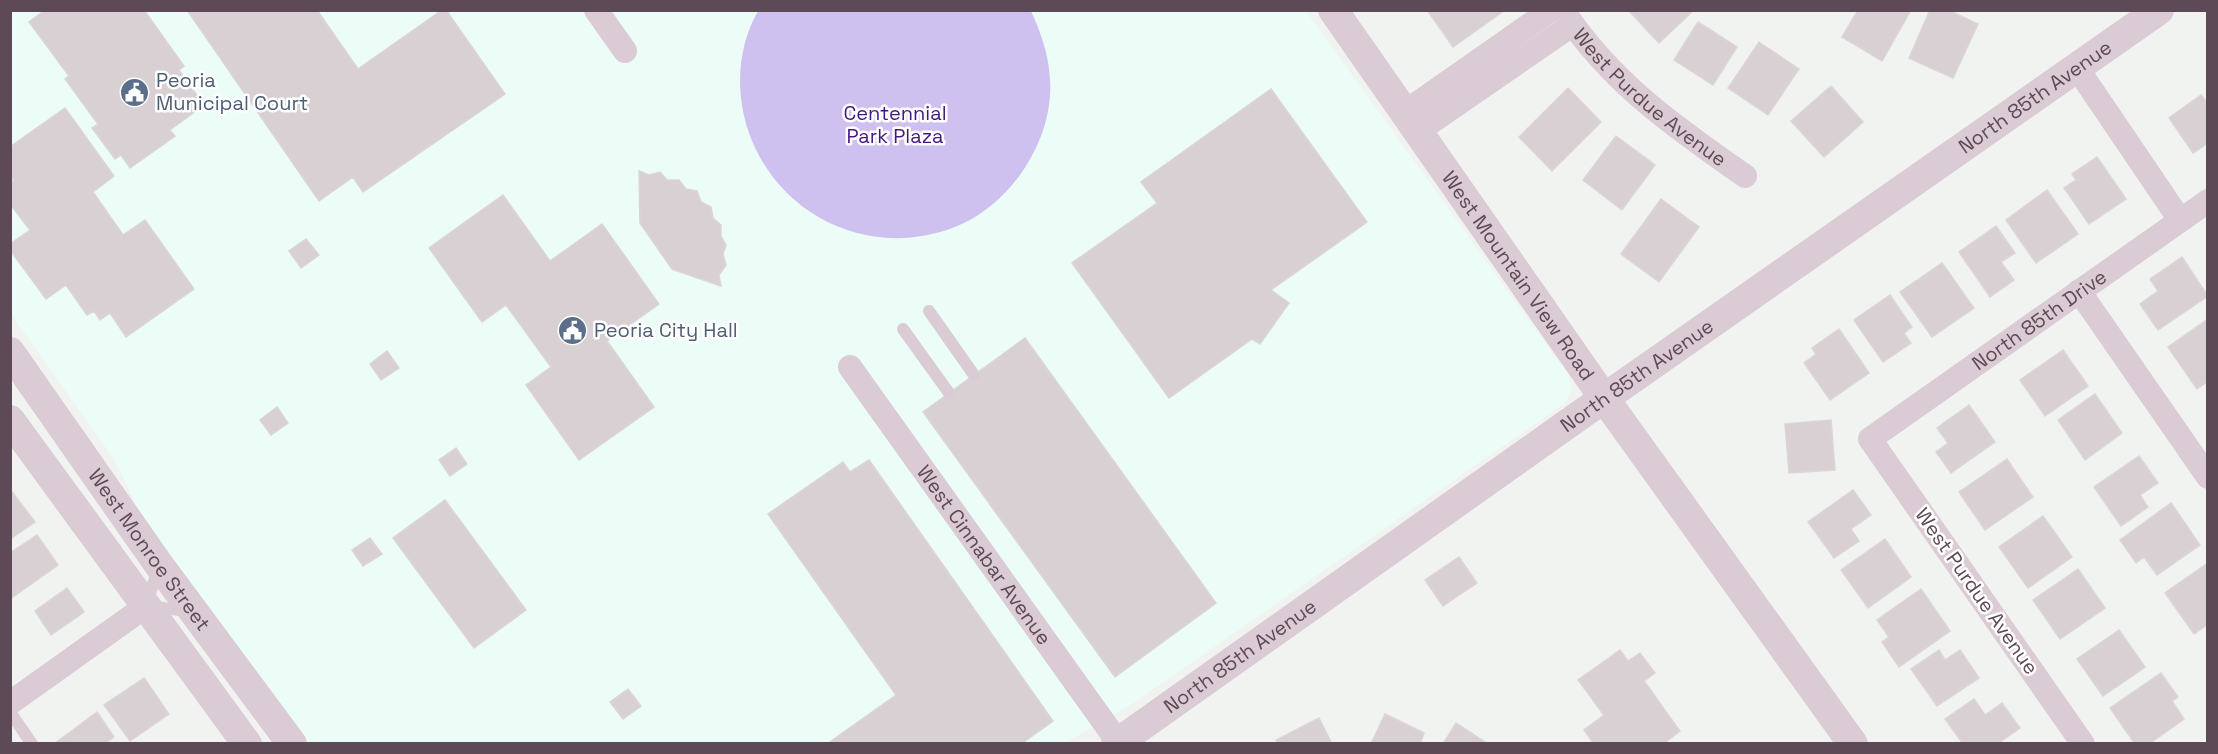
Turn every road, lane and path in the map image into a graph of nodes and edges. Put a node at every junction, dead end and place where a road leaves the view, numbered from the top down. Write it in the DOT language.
graph roads {
  1 [pos="596,10"];
  2 [pos="1333,10"];
  3 [pos="1551,10"];
  4 [pos="2159,10"];
  5 [pos="1568,18"];
  6 [pos="624,51"];
  7 [pos="2077,68"];
  8 [pos="1466,70"];
  9 [pos="1480,89"];
  10 [pos="1412,121"];
  11 [pos="1744,176"];
  12 [pos="2208,201"];
  13 [pos="2180,220"];
  14 [pos="2079,291"];
  15 [pos="929,311"];
  16 [pos="903,329"];
  17 [pos="850,367"];
  18 [pos="16,370"];
  19 [pos="974,375"];
  20 [pos="949,393"];
  21 [pos="1604,398"];
  22 [pos="10,420"];
  23 [pos="1870,439"];
  24 [pos="2208,477"];
  25 [pos="159,565"];
  26 [pos="146,606"];
  27 [pos="194,612"];
  28 [pos="10,703"];
  29 [pos="10,712"];
  30 [pos="1126,741"];
  31 [pos="32,744"];
  32 [pos="247,744"];
  33 [pos="292,744"];
  34 [pos="1853,744"];
  35 [pos="2083,744"];
  1 -- 6 [label="street"];
  2 -- 10 [label="street, West Mountain View Road"];
  3 -- 8 [label="street"];
  4 -- 7 [label="street, North 85th Avenue"];
  5 -- 9 [label="street"];
  5 -- 11 [label="street, West Purdue Avenue"];
  7 -- 13 [label="street"];
  7 -- 21 [label="street, North 85th Avenue"];
  8 -- 9 [label="lane"];
  8 -- 10 [label="street"];
  9 -- 10 [label="street"];
  10 -- 21 [label="street, West Mountain View Road"];
  12 -- 13 [label="street, North 85th Drive"];
  13 -- 14 [label="street, North 85th Drive"];
  14 -- 23 [label="street, North 85th Drive"];
  14 -- 24 [label="street"];
  15 -- 19 [label="lane"];
  16 -- 20 [label="lane"];
  17 -- 30 [label="street, West Cinnabar Avenue"];
  18 -- 25 [label="street, West Monroe Street"];
  21 -- 30 [label="street, North 85th Avenue"];
  21 -- 34 [label="street, West Mountain View Road"];
  22 -- 26 [label="street, West Monroe Street"];
  23 -- 35 [label="street, West Purdue Avenue"];
  25 -- 26 [label="lane"];
  25 -- 27 [label="street, West Monroe Street"];
  26 -- 27 [label="lane"];
  26 -- 28 [label="street"];
  26 -- 32 [label="street, West Monroe Street"];
  27 -- 33 [label="street, West Monroe Street"];
  29 -- 31 [label="lane"];
}
